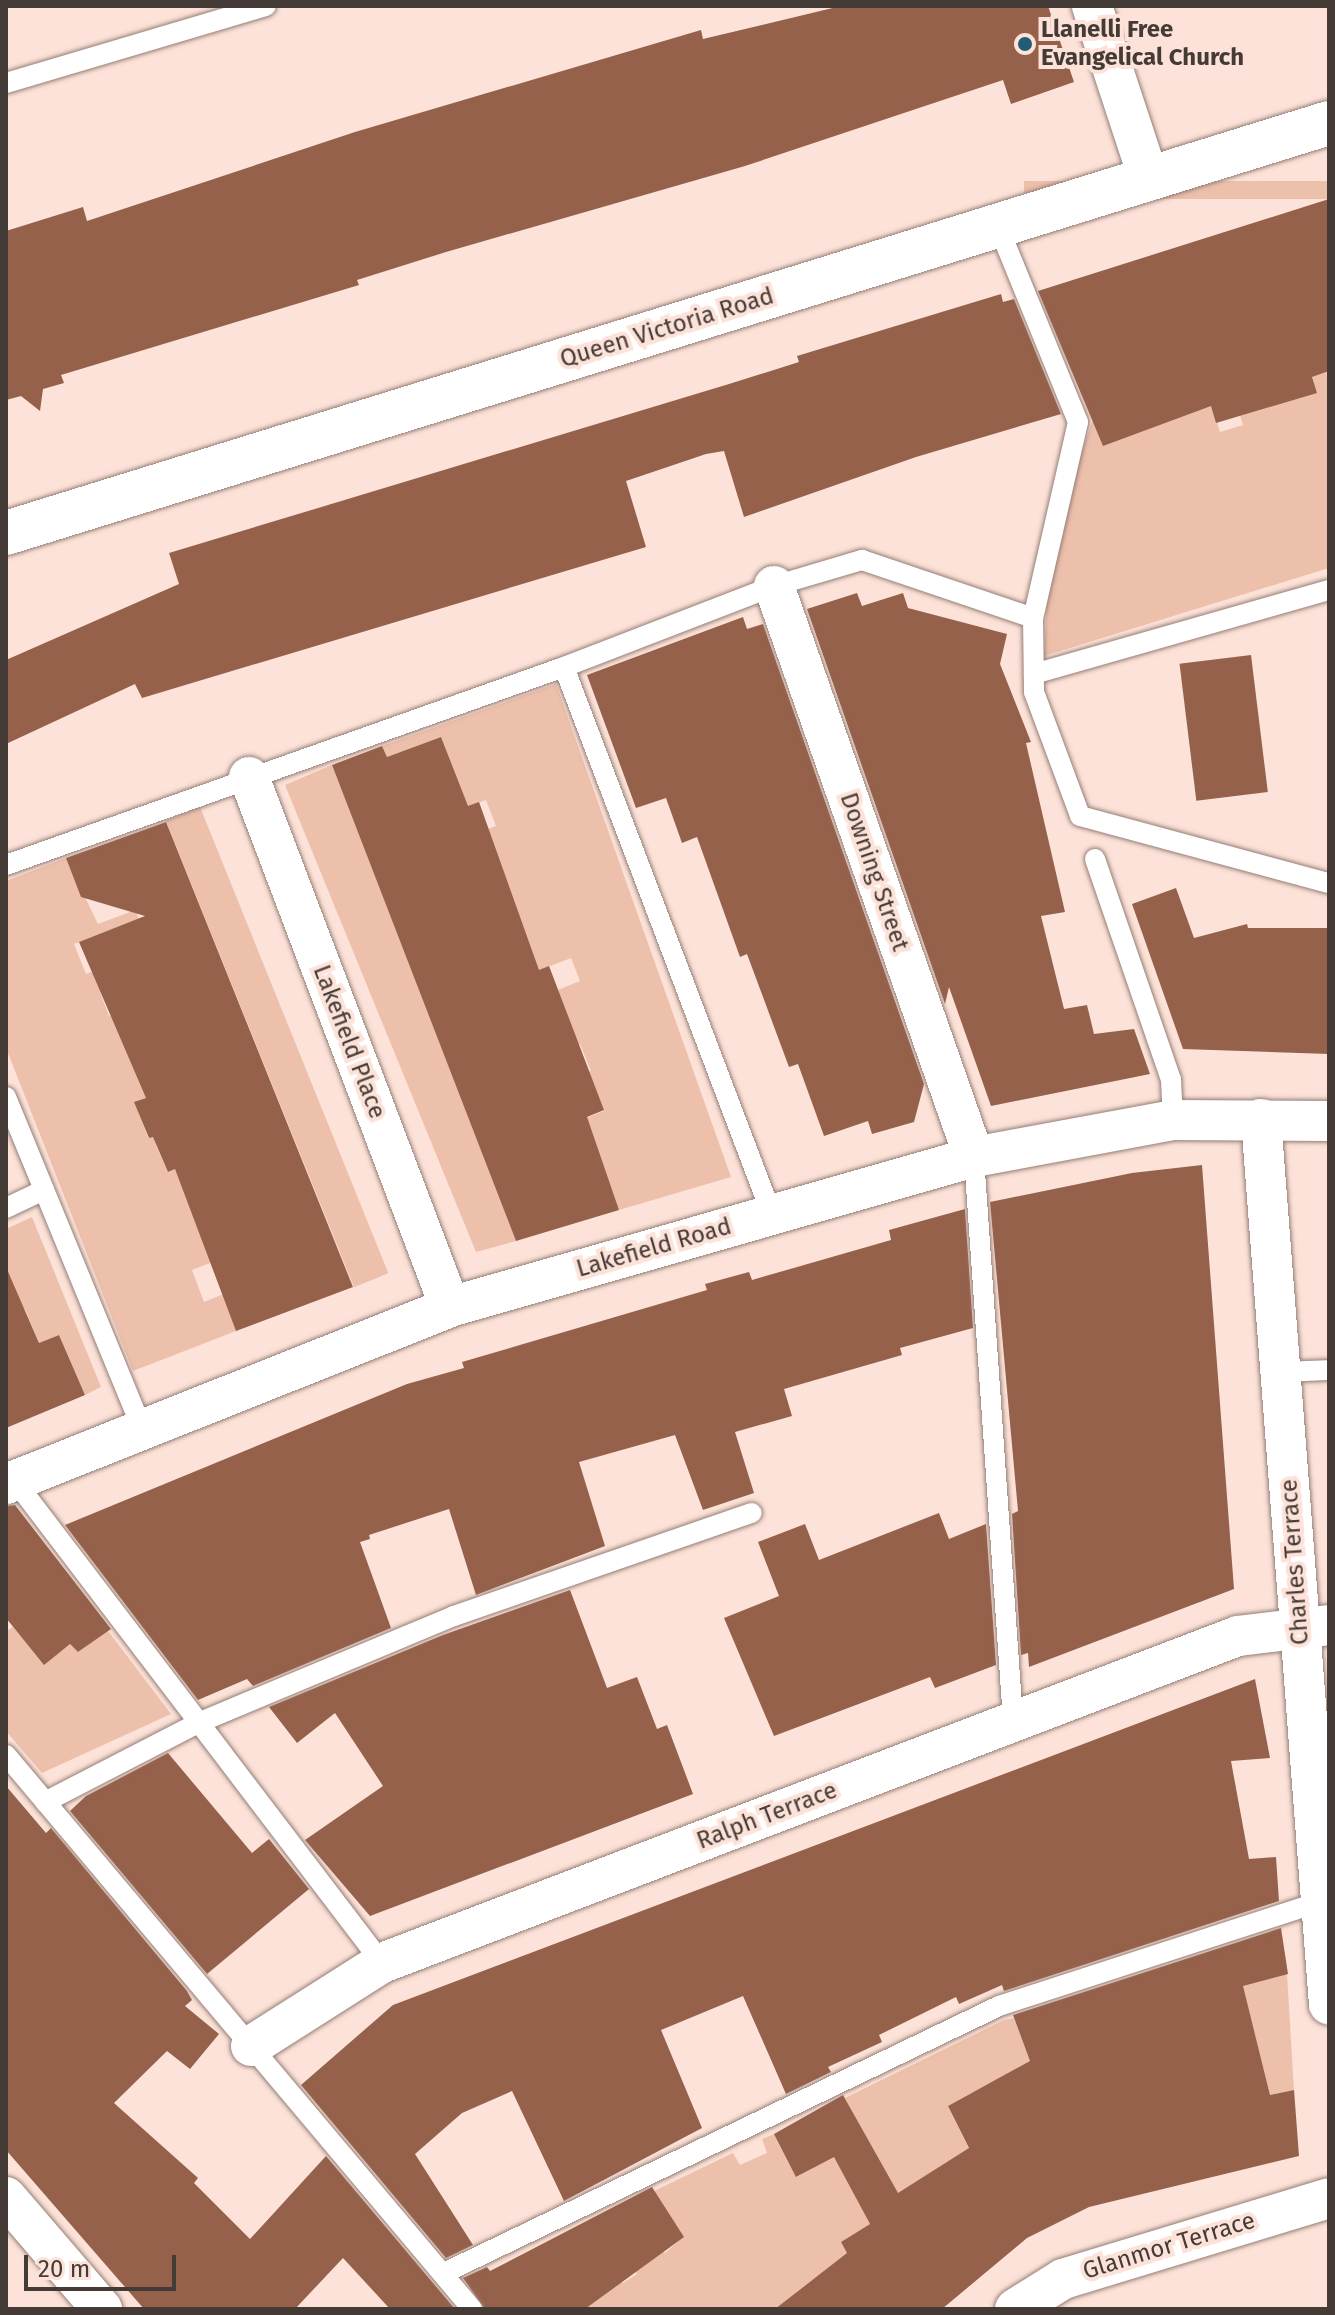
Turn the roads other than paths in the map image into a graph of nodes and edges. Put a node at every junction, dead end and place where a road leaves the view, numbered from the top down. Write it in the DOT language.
graph roads {
  1 [pos="266,6"];
  2 [pos="1092,6"];
  3 [pos="6,83"];
  4 [pos="1329,123"];
  5 [pos="1148,176"];
  6 [pos="998,226"];
  7 [pos="6,533"];
  8 [pos="774,586"];
  9 [pos="1329,590"];
  10 [pos="1033,618"];
  11 [pos="564,667"];
  12 [pos="1034,674"];
  13 [pos="249,777"];
  14 [pos="1095,859"];
  15 [pos="6,865"];
  16 [pos="1329,883"];
  17 [pos="6,1097"];
  18 [pos="1261,1119"];
  19 [pos="1173,1120"];
  20 [pos="1329,1121"];
  21 [pos="974,1157"];
  22 [pos="44,1190"];
  23 [pos="6,1208"];
  24 [pos="772,1215"];
  25 [pos="450,1307"];
  26 [pos="1329,1370"];
  27 [pos="1280,1372"];
  28 [pos="142,1429"];
  29 [pos="10,1482"];
  30 [pos="752,1513"];
  31 [pos="1314,1625"];
  32 [pos="1013,1721"];
  33 [pos="198,1723"];
  34 [pos="6,1755"];
  35 [pos="45,1802"];
  36 [pos="1325,1900"];
  37 [pos="382,1963"];
  38 [pos="1329,2004"];
  39 [pos="251,2046"];
  40 [pos="6,2197"];
  41 [pos="1329,2198"];
  42 [pos="444,2273"];
  43 [pos="1067,2294"];
  44 [pos="102,2309"];
  45 [pos="472,2309"];
  46 [pos="1015,2309"];
  1 -- 3 [label="lane"];
  2 -- 5 [label="street"];
  4 -- 5 [label="street, Queen Victoria Road"];
  5 -- 6 [label="street, Queen Victoria Road"];
  6 -- 7 [label="street, Queen Victoria Road"];
  6 -- 10 [label="lane"];
  8 -- 10 [label="lane"];
  8 -- 11 [label="lane"];
  8 -- 21 [label="street, Downing Street"];
  9 -- 12 [label="lane"];
  10 -- 12 [label="lane"];
  11 -- 13 [label="lane"];
  11 -- 24 [label="lane"];
  12 -- 16 [label="lane"];
  13 -- 15 [label="lane"];
  13 -- 25 [label="street, Lakefield Place"];
  14 -- 19 [label="lane"];
  17 -- 22 [label="lane"];
  18 -- 19 [label="street, Lakefield Road"];
  18 -- 20 [label="street, Lakefield Road"];
  18 -- 27 [label="street, Charles Terrace"];
  19 -- 21 [label="street, Lakefield Road"];
  21 -- 24 [label="street, Lakefield Road"];
  21 -- 32 [label="lane"];
  22 -- 23 [label="lane"];
  22 -- 28 [label="lane"];
  24 -- 25 [label="street, Lakefield Road"];
  25 -- 28 [label="street, Lakefield Road"];
  26 -- 27 [label="lane"];
  27 -- 31 [label="street, Charles Terrace"];
  28 -- 29 [label="street, Lakefield Road"];
  29 -- 33 [label="lane"];
  30 -- 33 [label="lane"];
  31 -- 32 [label="street, Ralph Terrace"];
  31 -- 36 [label="street, Charles Terrace"];
  32 -- 37 [label="street, Ralph Terrace"];
  33 -- 35 [label="lane"];
  33 -- 37 [label="lane"];
  34 -- 35 [label="lane"];
  35 -- 39 [label="lane"];
  36 -- 38 [label="street, Charles Terrace"];
  36 -- 42 [label="lane"];
  37 -- 39 [label="street, Ralph Terrace"];
  39 -- 42 [label="lane"];
  40 -- 44 [label="street"];
  41 -- 43 [label="street, Glanmor Terrace"];
  42 -- 45 [label="lane"];
  43 -- 46 [label="street, Glanmor Terrace"];
}
